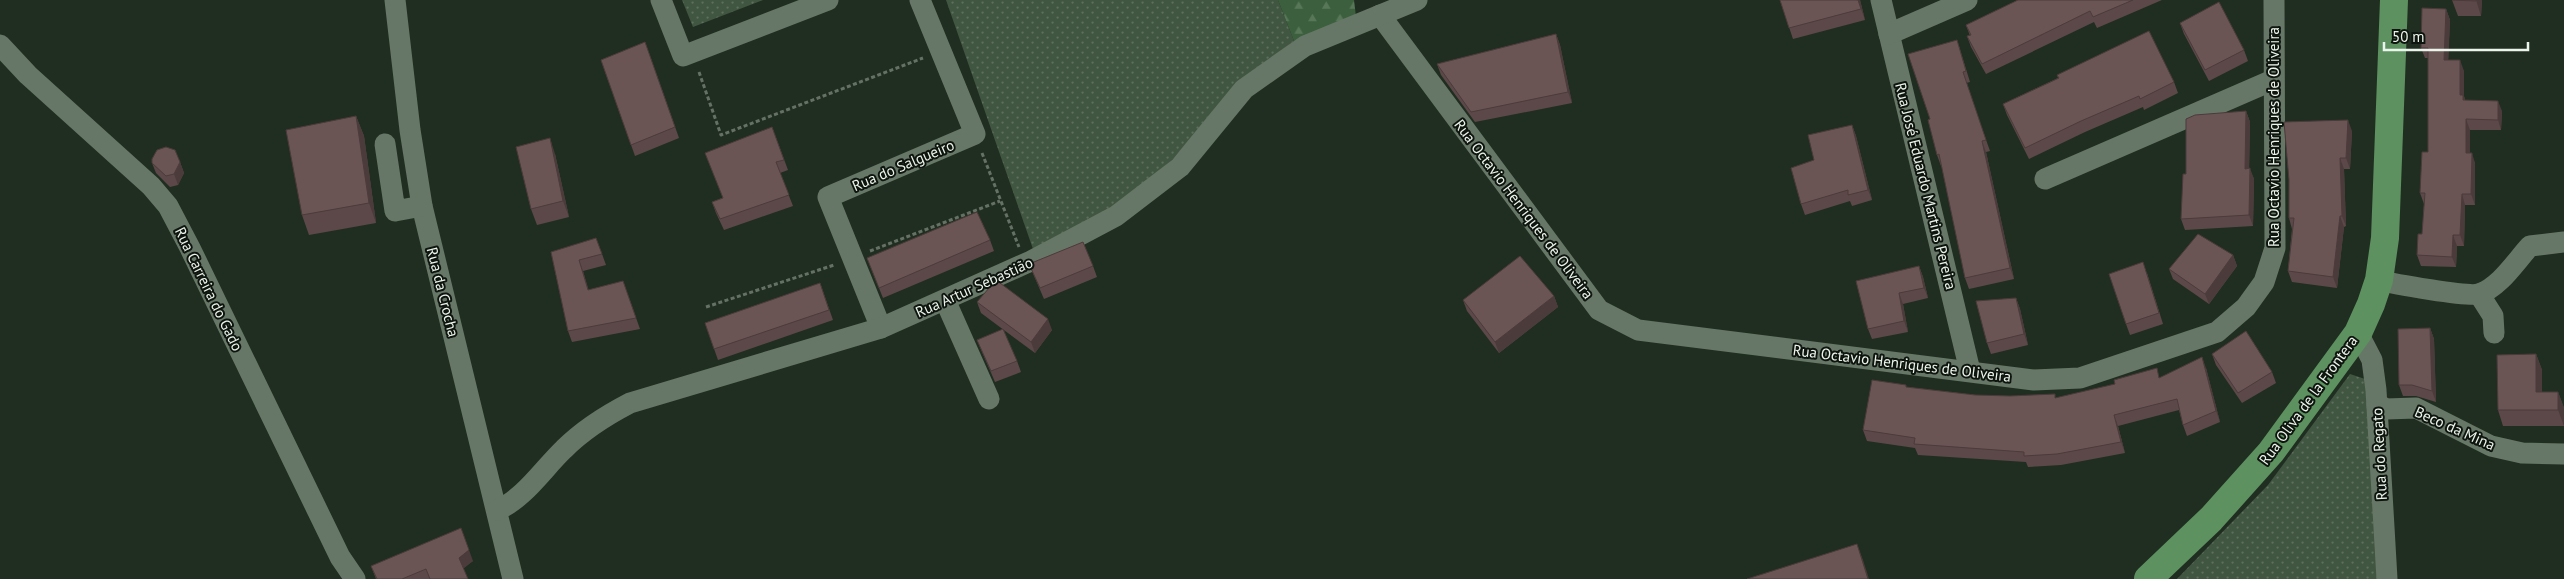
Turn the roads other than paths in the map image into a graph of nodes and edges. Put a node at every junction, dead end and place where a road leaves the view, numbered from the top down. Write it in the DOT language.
graph roads {
  1 [pos="396,0"];
  2 [pos="661,0"];
  3 [pos="828,0"];
  4 [pos="920,0"];
  5 [pos="1417,0"];
  6 [pos="1881,0"];
  7 [pos="1967,0"];
  8 [pos="2274,0"];
  9 [pos="2394,0"];
  10 [pos="1380,15"];
  11 [pos="1889,34"];
  12 [pos="0,45"];
  13 [pos="2273,80"];
  14 [pos="385,144"];
  15 [pos="2045,179"];
  16 [pos="422,206"];
  17 [pos="2564,242"];
  18 [pos="2379,280"];
  19 [pos="2479,294"];
  20 [pos="945,300"];
  21 [pos="881,328"];
  22 [pos="2358,333"];
  23 [pos="2494,333"];
  24 [pos="1970,372"];
  25 [pos="989,399"];
  26 [pos="2376,404"];
  27 [pos="2564,454"];
  28 [pos="497,510"];
  29 [pos="355,579"];
  30 [pos="513,579"];
  31 [pos="2148,579"];
  32 [pos="2387,579"];
  1 -- 16 [label="street, Rua da Crocha"];
  2 -- 3 [label="street"];
  4 -- 21 [label="street, Rua do Salgueiro"];
  5 -- 10 [label="street, Rua Artur Sebastião"];
  6 -- 11 [label="street, Rua José Eduardo Martins Pereira"];
  7 -- 11 [label="street"];
  8 -- 13 [label="street, Rua Octavio Henriques de Oliveira"];
  9 -- 18 [label="main road, Rua Oliva de la Frontera"];
  10 -- 20 [label="street, Rua Artur Sebastião"];
  10 -- 24 [label="street, Rua Octavio Henriques de Oliveira"];
  11 -- 24 [label="street, Rua José Eduardo Martins Pereira"];
  12 -- 29 [label="street, Rua Carreira do Gado"];
  13 -- 15 [label="street"];
  13 -- 24 [label="street, Rua Octavio Henriques de Oliveira"];
  14 -- 16 [label="street"];
  16 -- 28 [label="street, Rua da Crocha"];
  17 -- 19 [label="street"];
  18 -- 19 [label="street"];
  18 -- 22 [label="main road, Rua Oliva de la Frontera"];
  19 -- 23 [label="street"];
  20 -- 21 [label="street, Rua Artur Sebastião"];
  20 -- 25 [label="street"];
  21 -- 28 [label="street, Rua Artur Sebastião"];
  22 -- 26 [label="street, Rua do Regato"];
  22 -- 31 [label="main road, Rua Oliva de la Frontera"];
  26 -- 27 [label="street, Beco da Mina"];
  26 -- 32 [label="street, Rua do Regato"];
  28 -- 30 [label="street, Rua da Crocha"];
}
